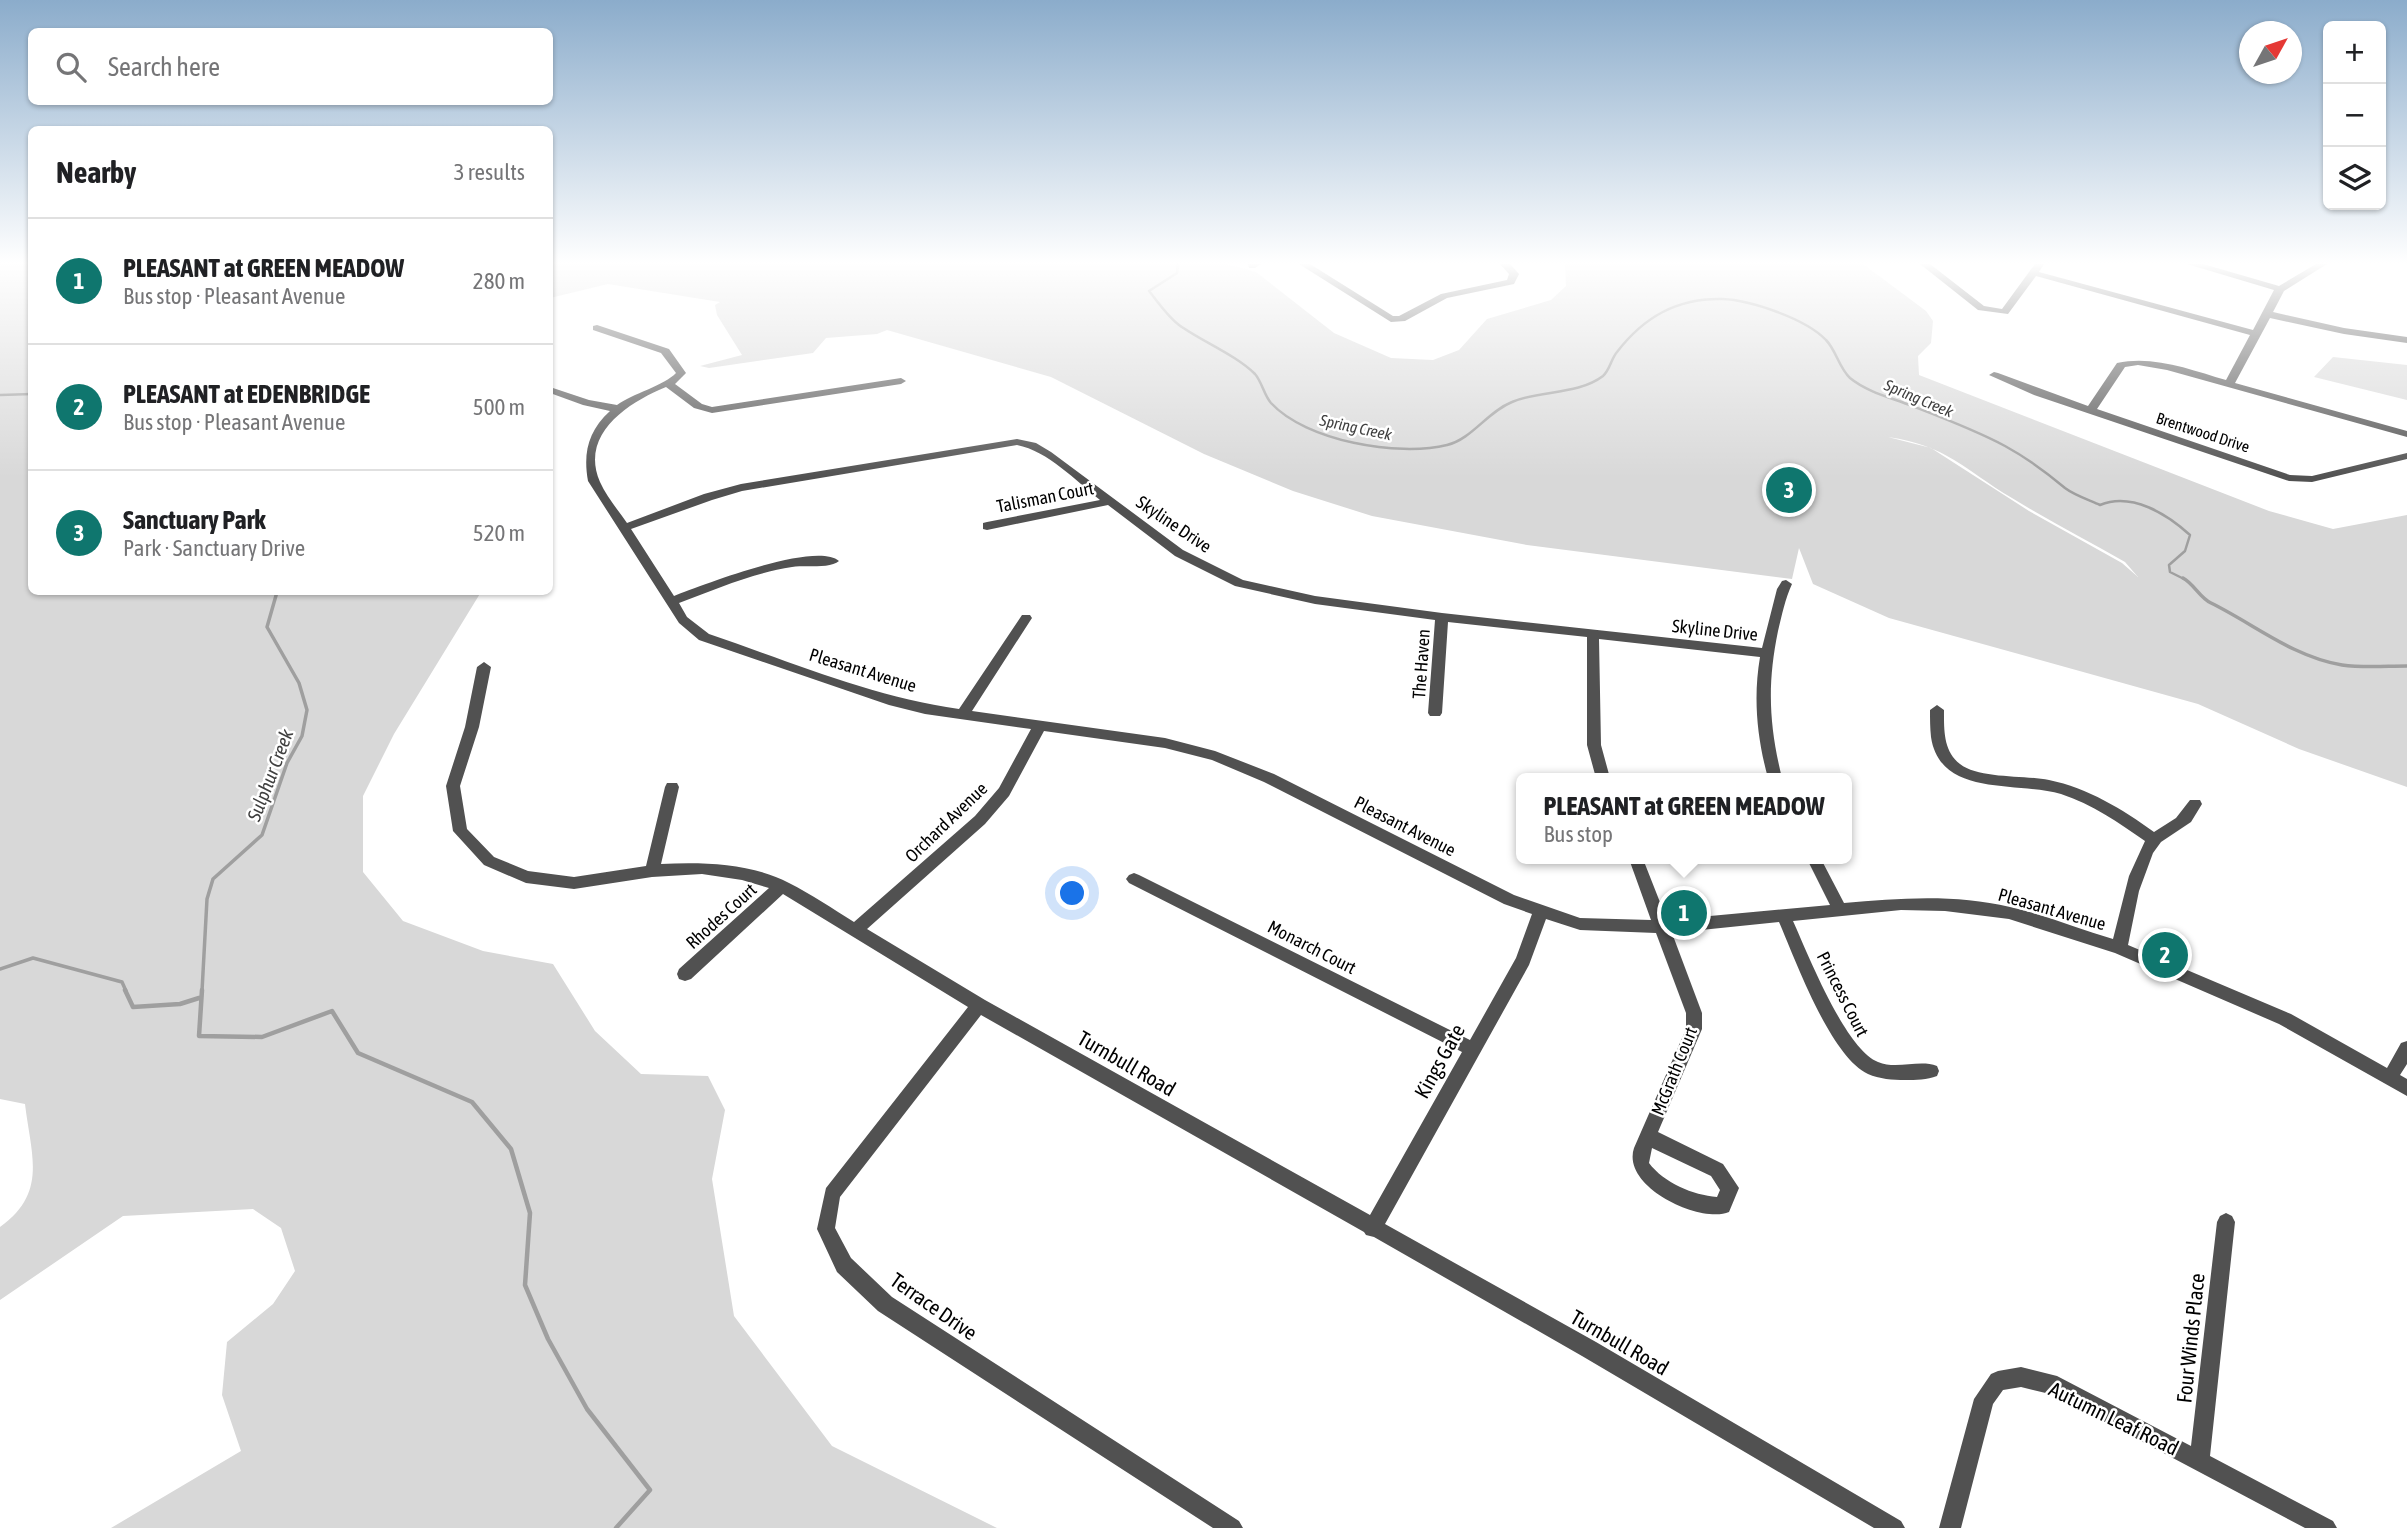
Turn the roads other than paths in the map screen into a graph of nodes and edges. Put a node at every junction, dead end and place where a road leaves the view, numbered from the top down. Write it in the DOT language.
graph roads {
  1 [pos="619,335"];
  2 [pos="2256,335"];
  3 [pos="2374,335"];
  4 [pos="2407,340"];
  5 [pos="1994,375"];
  6 [pos="671,381"];
  7 [pos="901,381"];
  8 [pos="2230,383"];
  9 [pos="553,391"];
  10 [pos="620,409"];
  11 [pos="2091,411"];
  12 [pos="2407,434"];
  13 [pos="2407,456"];
  14 [pos="1111,502"];
  15 [pos="987,526"];
  16 [pos="626,527"];
  17 [pos="833,561"];
  18 [pos="1786,584"];
  19 [pos="673,601"];
  20 [pos="1442,617"];
  21 [pos="1026,618"];
  22 [pos="1593,634"];
  23 [pos="1767,653"];
  24 [pos="484,667"];
  25 [pos="1937,710"];
  26 [pos="963,713"];
  27 [pos="1435,713"];
  28 [pos="1040,726"];
  29 [pos="1602,773"];
  30 [pos="1773,773"];
  31 [pos="672,787"];
  32 [pos="2195,804"];
  33 [pos="2155,840"];
  34 [pos="1638,864"];
  35 [pos="1817,864"];
  36 [pos="652,871"];
  37 [pos="1134,879"];
  38 [pos="782,886"];
  39 [pos="1840,909"];
  40 [pos="1541,913"];
  41 [pos="1783,915"];
  42 [pos="1664,927"];
  43 [pos="857,929"];
  44 [pos="2119,948"];
  45 [pos="685,974"];
  46 [pos="979,1005"];
  47 [pos="2407,1048"];
  48 [pos="1472,1049"];
  49 [pos="1931,1071"];
  50 [pos="2390,1077"];
  51 [pos="2407,1088"];
  52 [pos="1648,1136"];
  53 [pos="2226,1222"];
  54 [pos="1372,1229"];
  55 [pos="2199,1460"];
  56 [pos="1231,1528"];
  57 [pos="1894,1528"];
  58 [pos="1950,1528"];
  59 [pos="2326,1528"];
  1 -- 6 [label="street"];
  2 -- 8 [label="street"];
  3 -- 4 [label="street"];
  5 -- 11 [label="street, Brentwood Drive"];
  6 -- 7 [label="street"];
  6 -- 10 [label="street, Pleasant Avenue"];
  8 -- 11 [label="street"];
  8 -- 12 [label="street"];
  9 -- 10 [label="street"];
  10 -- 16 [label="street, Pleasant Avenue"];
  11 -- 13 [label="street, Brentwood Drive"];
  14 -- 15 [label="street, Talisman Court"];
  14 -- 16 [label="street, Skyline Drive"];
  14 -- 20 [label="street, Skyline Drive"];
  16 -- 19 [label="street, Pleasant Avenue"];
  17 -- 19 [label="street"];
  18 -- 23 [label="street"];
  19 -- 26 [label="street, Pleasant Avenue"];
  20 -- 22 [label="street, Skyline Drive"];
  20 -- 27 [label="street, The Haven"];
  21 -- 26 [label="street"];
  22 -- 23 [label="street, Skyline Drive"];
  22 -- 29 [label="street"];
  23 -- 30 [label="street"];
  24 -- 36 [label="street, Turnbull Road"];
  25 -- 33 [label="street"];
  26 -- 28 [label="street, Pleasant Avenue"];
  28 -- 40 [label="street, Pleasant Avenue"];
  28 -- 43 [label="street, Orchard Avenue"];
  31 -- 36 [label="street"];
  32 -- 33 [label="street"];
  33 -- 44 [label="street"];
  34 -- 42 [label="street, McGrath Court"];
  35 -- 39 [label="street"];
  36 -- 38 [label="street, Turnbull Road"];
  37 -- 48 [label="street, Monarch Court"];
  38 -- 43 [label="street, Turnbull Road"];
  38 -- 45 [label="street, Rhodes Court"];
  39 -- 41 [label="street, Pleasant Avenue"];
  39 -- 44 [label="street, Pleasant Avenue"];
  40 -- 42 [label="street, Pleasant Avenue"];
  40 -- 48 [label="street, Kings Gate"];
  41 -- 42 [label="street, Pleasant Avenue"];
  41 -- 49 [label="street, Princess Court"];
  42 -- 52 [label="street, McGrath Court"];
  43 -- 46 [label="street, Turnbull Road"];
  44 -- 50 [label="street, Pleasant Avenue"];
  46 -- 54 [label="street, Turnbull Road"];
  46 -- 56 [label="street, Terrace Drive"];
  47 -- 50 [label="street"];
  48 -- 54 [label="street, Kings Gate"];
  50 -- 51 [label="street, Pleasant Avenue"];
  52 -- 52 [label="street, McGrath Court"];
  53 -- 55 [label="street, Four Winds Place"];
  54 -- 57 [label="street, Turnbull Road"];
  55 -- 58 [label="street, Autumn Leaf Road"];
  55 -- 59 [label="street, Autumn Leaf Road"];
}
